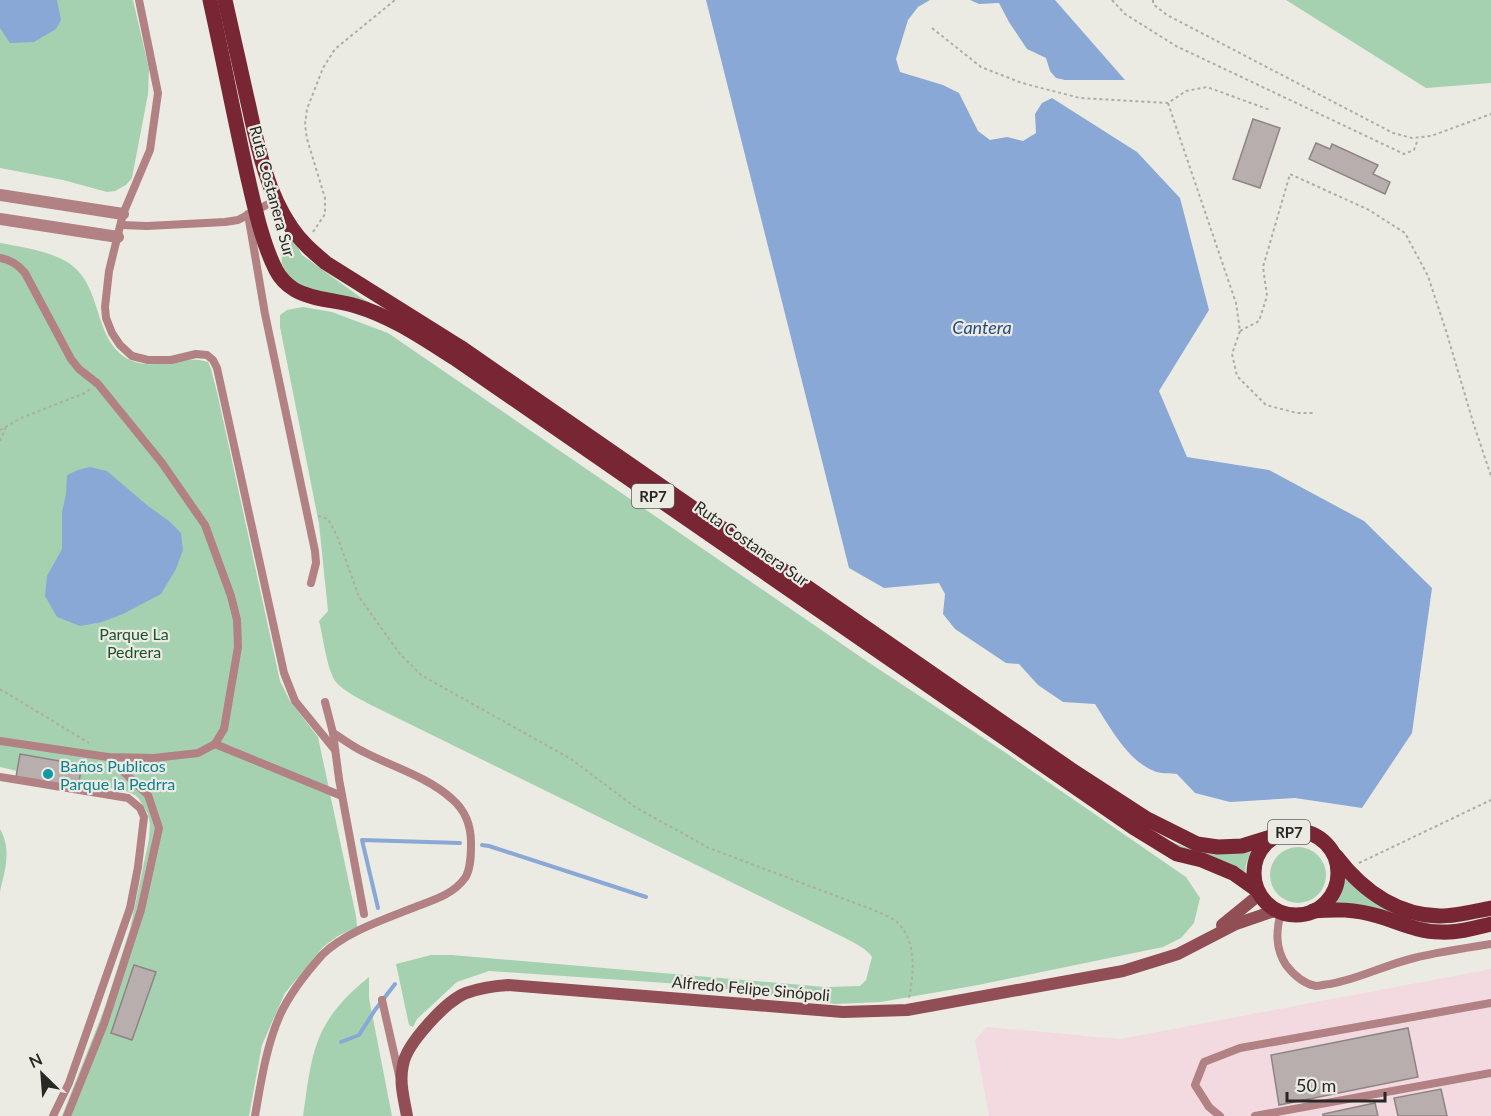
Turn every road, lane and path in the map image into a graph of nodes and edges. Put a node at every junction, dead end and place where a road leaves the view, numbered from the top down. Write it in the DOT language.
graph roads {
  1 [pos="139,0"];
  2 [pos="210,0"];
  3 [pos="225,0"];
  4 [pos="395,0"];
  5 [pos="1112,0"];
  6 [pos="1153,0"];
  7 [pos="932,28"];
  8 [pos="1168,103"];
  9 [pos="1270,110"];
  10 [pos="1491,114"];
  11 [pos="1419,138"];
  12 [pos="0,195"];
  13 [pos="276,200"];
  14 [pos="252,212"];
  15 [pos="0,219"];
  16 [pos="120,226"];
  17 [pos="303,242"];
  18 [pos="0,258"];
  19 [pos="1240,331"];
  20 [pos="98,384"];
  21 [pos="1314,413"];
  22 [pos="6,427"];
  23 [pos="0,430"];
  24 [pos="0,441"];
  25 [pos="1491,476"];
  26 [pos="308,512"];
  27 [pos="311,583"];
  28 [pos="0,689"];
  29 [pos="325,702"];
  30 [pos="333,733"];
  31 [pos="0,741"];
  32 [pos="89,743"];
  33 [pos="215,744"];
  34 [pos="335,750"];
  35 [pos="108,757"];
  36 [pos="0,777"];
  37 [pos="342,796"];
  38 [pos="1491,800"];
  39 [pos="1284,833"];
  40 [pos="1332,851"];
  41 [pos="1346,870"];
  42 [pos="1258,892"];
  43 [pos="1491,908"];
  44 [pos="1279,911"];
  45 [pos="1313,911"];
  46 [pos="364,914"];
  47 [pos="1491,924"];
  48 [pos="1491,944"];
  49 [pos="1178,954"];
  50 [pos="382,1000"];
  51 [pos="1491,1003"];
  52 [pos="907,1010"];
  53 [pos="1491,1073"];
  54 [pos="402,1089"];
  55 [pos="53,1116"];
  56 [pos="67,1116"];
  57 [pos="255,1116"];
  58 [pos="407,1116"];
  59 [pos="1220,1116"];
  60 [pos="1255,1116"];
  1 -- 16 [label="lane"];
  2 -- 14 [label="main road, Ruta Costanera Sur / RP7"];
  3 -- 13 [label="main road, Ruta Costanera Sur / RP7"];
  4 -- 17 [label="path"];
  5 -- 11 [label="path"];
  6 -- 11 [label="path"];
  7 -- 8 [label="path"];
  8 -- 9 [label="path"];
  8 -- 19 [label="path"];
  10 -- 11 [label="path"];
  12 -- 16 [label="street"];
  13 -- 14 [label="lane"];
  13 -- 17 [label="main road, Ruta Costanera Sur / RP7"];
  14 -- 16 [label="lane"];
  14 -- 26 [label="lane"];
  14 -- 42 [label="main road, Ruta Costanera Sur / RP7"];
  15 -- 16 [label="street"];
  16 -- 34 [label="lane"];
  17 -- 39 [label="main road, Ruta Costanera Sur / RP7"];
  18 -- 20 [label="lane"];
  19 -- 21 [label="path"];
  19 -- 25 [label="path"];
  20 -- 22 [label="path"];
  20 -- 33 [label="lane"];
  22 -- 23 [label="path"];
  22 -- 24 [label="path"];
  26 -- 27 [label="lane"];
  26 -- 52 [label="path"];
  28 -- 32 [label="path"];
  29 -- 30 [label="lane"];
  30 -- 34 [label="lane"];
  30 -- 57 [label="lane"];
  31 -- 35 [label="lane"];
  33 -- 35 [label="lane"];
  33 -- 37 [label="lane"];
  34 -- 37 [label="lane"];
  35 -- 56 [label="lane"];
  36 -- 55 [label="lane"];
  37 -- 46 [label="lane"];
  38 -- 41 [label="path"];
  39 -- 40 [label="main road, Ruta Costanera Sur / RP7"];
  39 -- 42 [label="main road, RP7"];
  40 -- 41 [label="main road, Ruta Costanera Sur / RP7"];
  40 -- 45 [label="main road, RP7"];
  41 -- 43 [label="main road, Ruta Costanera Sur / RP7"];
  42 -- 44 [label="main road, Ruta Costanera Sur / RP7"];
  42 -- 49 [label="street"];
  44 -- 45 [label="main road"];
  44 -- 48 [label="lane"];
  44 -- 49 [label="street"];
  45 -- 47 [label="main road"];
  49 -- 52 [label="street, Alfredo Felipe Sinópoli"];
  50 -- 54 [label="lane"];
  51 -- 59 [label="lane"];
  52 -- 54 [label="street, Alfredo Felipe Sinópoli"];
  53 -- 60 [label="lane"];
  54 -- 58 [label="street, Alfredo Felipe Sinópoli"];
}
